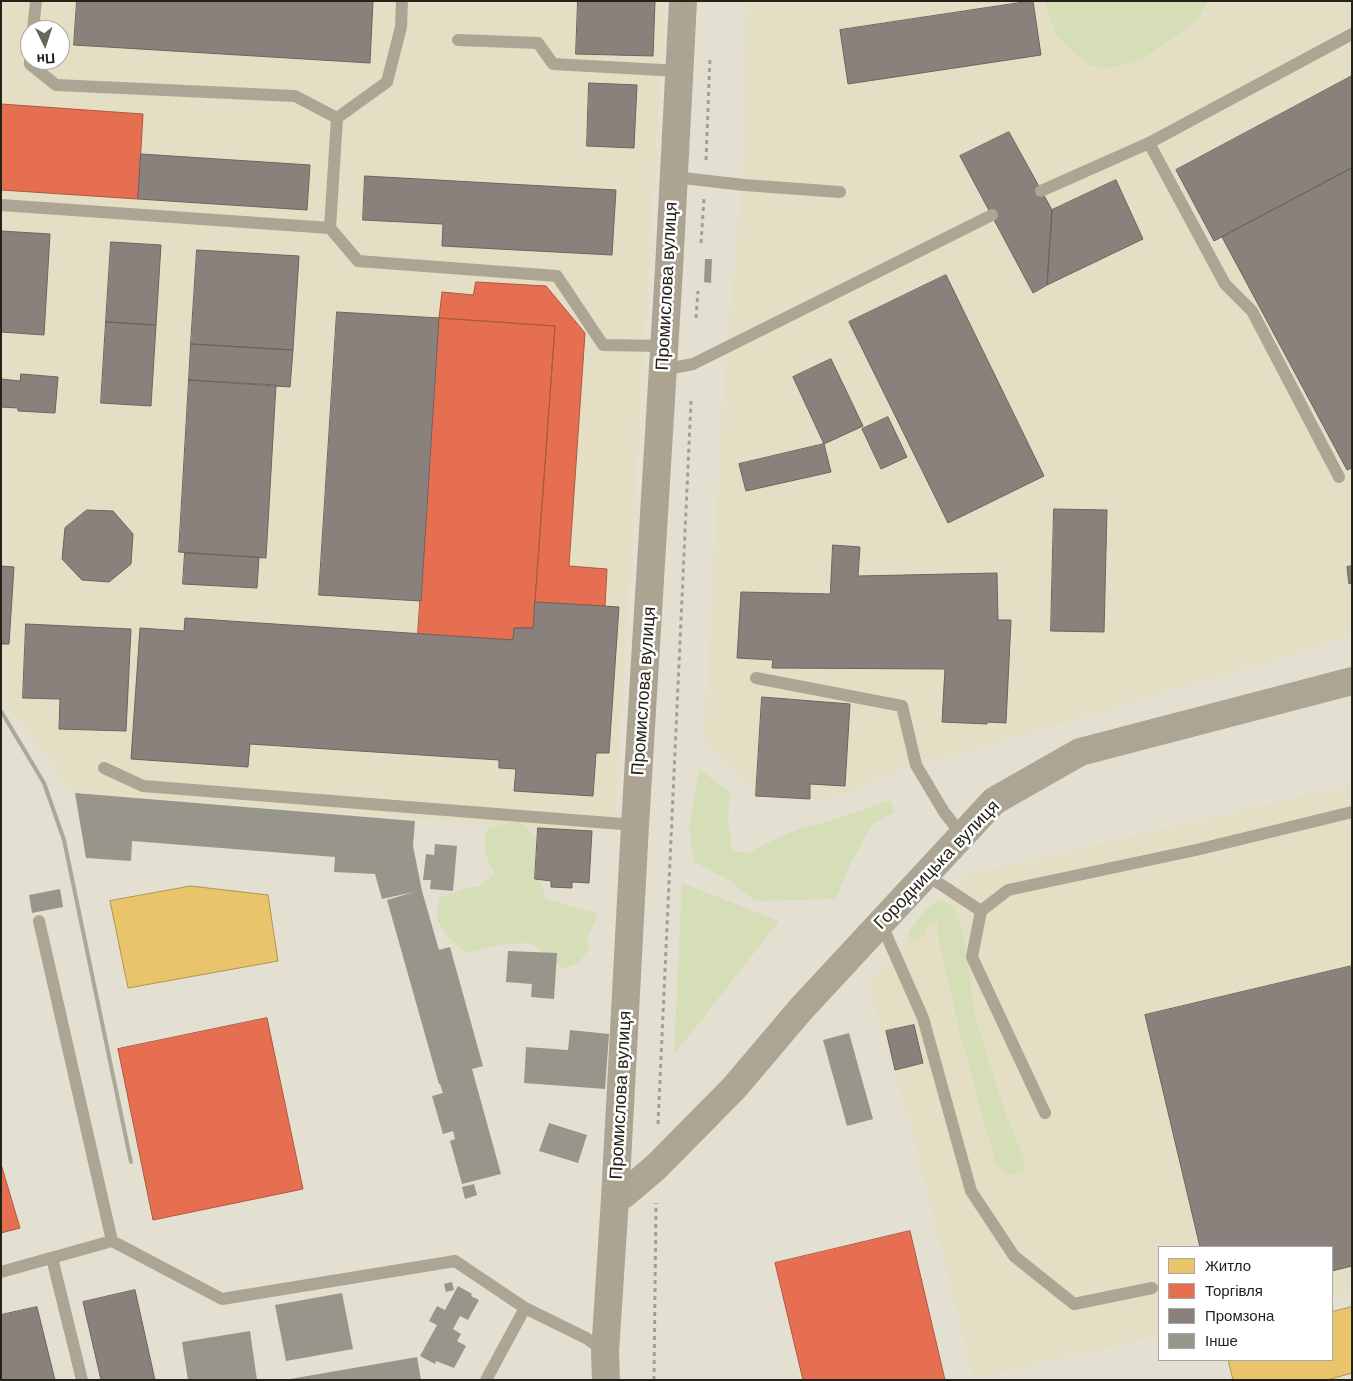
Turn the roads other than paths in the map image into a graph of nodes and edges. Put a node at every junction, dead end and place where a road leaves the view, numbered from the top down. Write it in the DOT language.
graph roads {
  1 [pos="36,1"];
  2 [pos="402,1"];
  3 [pos="683,1"];
  4 [pos="34,20"];
  5 [pos="1352,34"];
  6 [pos="458,40"];
  7 [pos="37,70"];
  8 [pos="680,71"];
  9 [pos="337,118"];
  10 [pos="1149,143"];
  11 [pos="674,176"];
  12 [pos="1042,191"];
  13 [pos="840,192"];
  14 [pos="1,205"];
  15 [pos="992,215"];
  16 [pos="330,228"];
  17 [pos="663,358"];
  18 [pos="1339,477"];
  19 [pos="756,678"];
  20 [pos="1352,681"];
  21 [pos="104,768"];
  22 [pos="1352,812"];
  23 [pos="635,824"];
  24 [pos="962,835"];
  25 [pos="926,874"];
  26 [pos="981,911"];
  27 [pos="39,921"];
  28 [pos="881,923"];
  29 [pos="1045,1113"];
  30 [pos="615,1199"];
  31 [pos="112,1241"];
  32 [pos="52,1258"];
  33 [pos="1,1272"];
  34 [pos="1152,1288"];
  35 [pos="525,1308"];
  36 [pos="605,1352"];
  37 [pos="82,1380"];
  38 [pos="486,1380"];
  39 [pos="606,1380"];
  1 -- 4 [label="lane"];
  2 -- 9 [label="lane"];
  3 -- 8 [label="main road, Промислова вулиця"];
  5 -- 10 [label="lane"];
  6 -- 8 [label="lane"];
  7 -- 9 [label="lane"];
  8 -- 11 [label="main road, Промислова вулиця"];
  9 -- 16 [label="lane"];
  10 -- 12 [label="lane"];
  10 -- 18 [label="lane"];
  11 -- 13 [label="lane"];
  11 -- 17 [label="main road, Промислова вулиця"];
  14 -- 16 [label="lane"];
  15 -- 17 [label="lane"];
  16 -- 17 [label="lane"];
  17 -- 23 [label="main road, Промислова вулиця"];
  19 -- 24 [label="lane"];
  20 -- 24 [label="street, Городницька вулиця"];
  21 -- 23 [label="lane"];
  22 -- 26 [label="lane"];
  23 -- 30 [label="main road, Промислова вулиця"];
  24 -- 25 [label="street, Городницька вулиця"];
  25 -- 26 [label="lane"];
  25 -- 28 [label="street, Городницька вулиця"];
  26 -- 29 [label="lane"];
  27 -- 31 [label="lane"];
  28 -- 30 [label="street, Городницька вулиця"];
  28 -- 34 [label="lane"];
  30 -- 36 [label="main road, Промислова вулиця"];
  31 -- 32 [label="lane"];
  31 -- 35 [label="lane"];
  32 -- 33 [label="lane"];
  32 -- 37 [label="lane"];
  35 -- 36 [label="lane"];
  35 -- 38 [label="lane"];
  36 -- 39 [label="main road, Промислова вулиця"];
}
